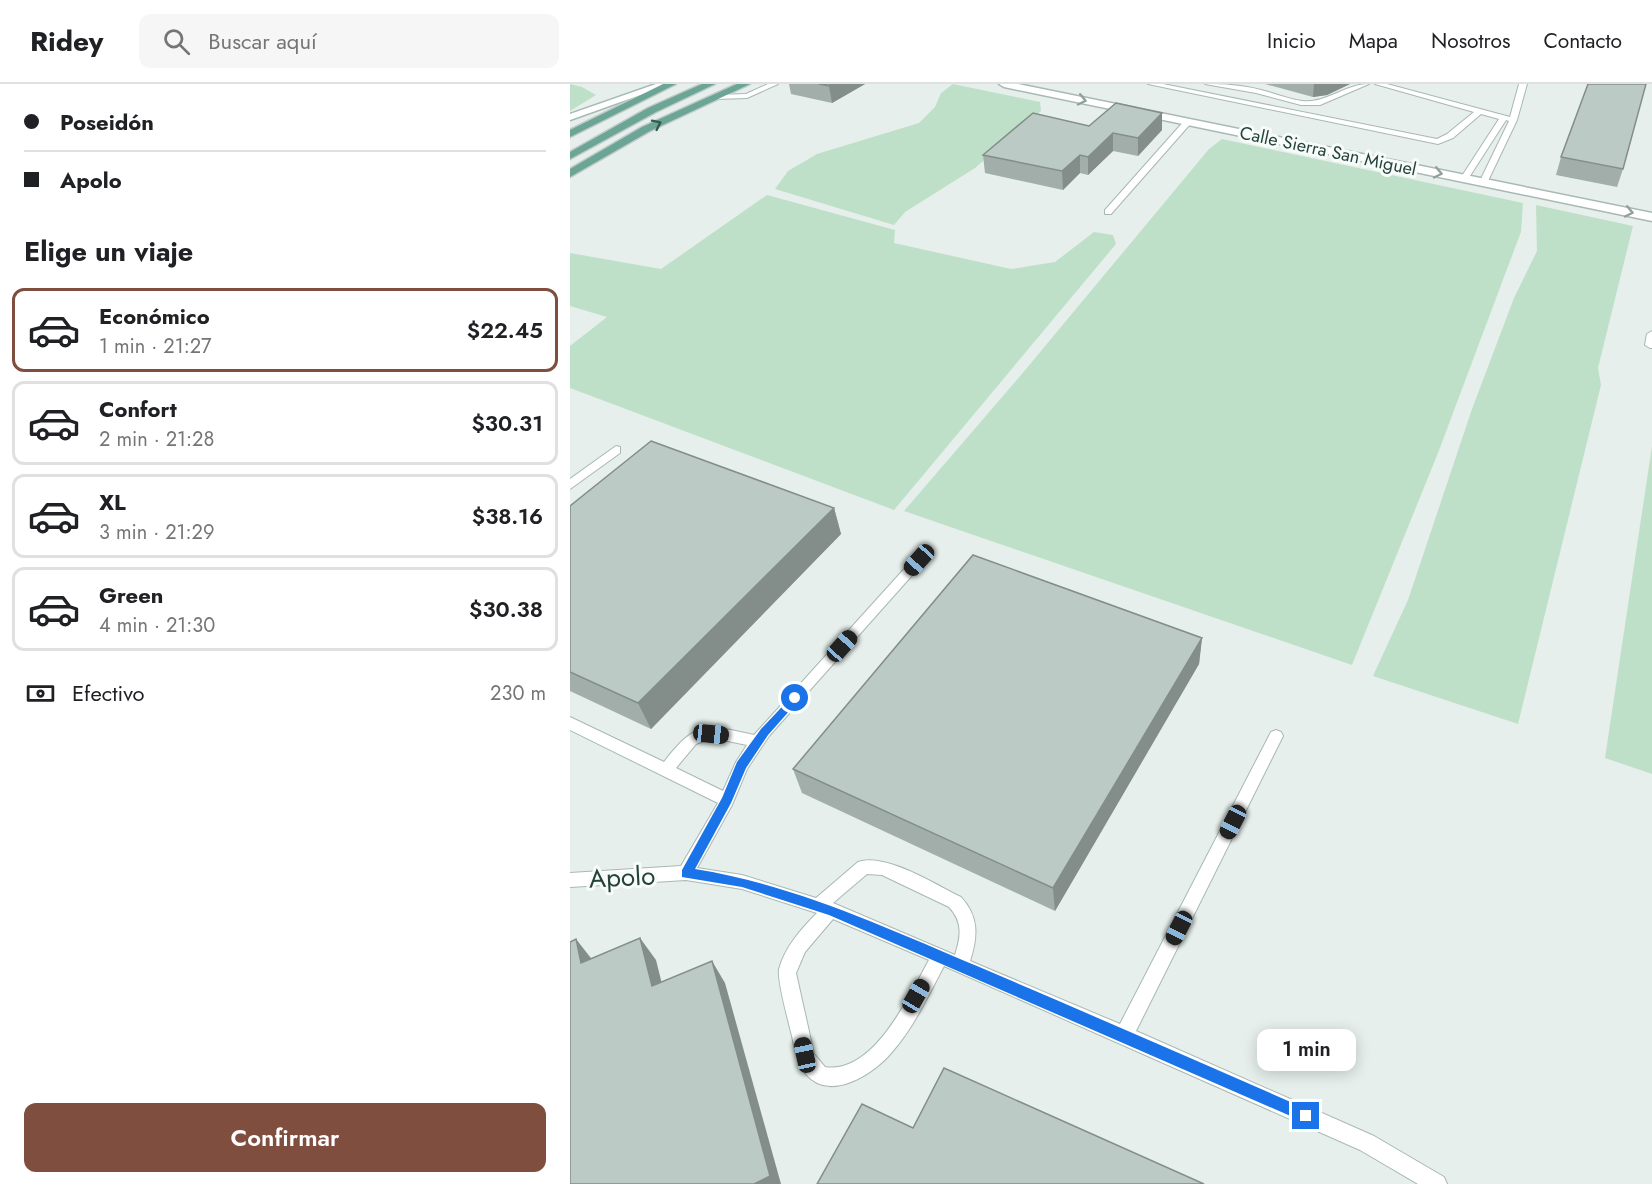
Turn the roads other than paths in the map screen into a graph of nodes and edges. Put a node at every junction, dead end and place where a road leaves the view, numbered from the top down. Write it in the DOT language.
graph roads {
  1 [pos="666,84"];
  2 [pos="671,84"];
  3 [pos="710,84"];
  4 [pos="746,84"];
  5 [pos="774,84"];
  6 [pos="1056,84"];
  7 [pos="1152,84"];
  8 [pos="1187,84"];
  9 [pos="1209,84"];
  10 [pos="1365,84"];
  11 [pos="1379,84"];
  12 [pos="1523,84"];
  13 [pos="1018,85"];
  14 [pos="1179,90"];
  15 [pos="716,97"];
  16 [pos="1300,103"];
  17 [pos="652,110"];
  18 [pos="1479,111"];
  19 [pos="1291,113"];
  20 [pos="570,117"];
  21 [pos="1504,117"];
  22 [pos="1513,120"];
  23 [pos="1188,122"];
  24 [pos="570,134"];
  25 [pos="1380,149"];
  26 [pos="570,156"];
  27 [pos="1460,165"];
  28 [pos="1472,168"];
  29 [pos="1495,172"];
  30 [pos="570,173"];
  31 [pos="1464,179"];
  32 [pos="1483,183"];
  33 [pos="1108,212"];
  34 [pos="1652,217"];
  35 [pos="616,450"];
  36 [pos="570,485"];
  37 [pos="919,560"];
  38 [pos="570,723"];
  39 [pos="1276,736"];
  40 [pos="757,742"];
  41 [pos="666,770"];
  42 [pos="727,800"];
  43 [pos="686,873"];
  44 [pos="573,879"];
  45 [pos="824,908"];
  46 [pos="940,956"];
  47 [pos="960,965"];
  48 [pos="1124,1035"];
  49 [pos="1437,1184"];
  1 -- 20 [label="street"];
  2 -- 24 [label="main road"];
  3 -- 17 [label="main road"];
  4 -- 15 [label="main road"];
  5 -- 15 [label="lane"];
  6 -- 25 [label="street, Calle Sierra San Miguel"];
  7 -- 14 [label="lane"];
  8 -- 14 [label="lane"];
  9 -- 16 [label="lane"];
  10 -- 16 [label="lane"];
  11 -- 18 [label="lane"];
  12 -- 22 [label="lane"];
  13 -- 23 [label="street, Calle Sierra San Miguel, one-way"];
  14 -- 19 [label="lane"];
  30 -- 15 [label="main road, one-way"];
  16 -- 19 [label="lane"];
  17 -- 26 [label="main road"];
  17 -- 30 [label="main road"];
  18 -- 19 [label="lane"];
  18 -- 21 [label="lane"];
  21 -- 22 [label="lane"];
  21 -- 28 [label="lane"];
  22 -- 29 [label="lane"];
  23 -- 31 [label="street, Calle Sierra San Miguel, one-way"];
  23 -- 33 [label="lane"];
  27 -- 28 [label="street"];
  28 -- 29 [label="street"];
  28 -- 31 [label="lane"];
  29 -- 32 [label="lane"];
  31 -- 32 [label="street, Calle Sierra San Miguel"];
  32 -- 34 [label="street, Calle Sierra San Miguel, one-way"];
  35 -- 36 [label="lane"];
  37 -- 40 [label="lane"];
  38 -- 41 [label="lane"];
  39 -- 48 [label="lane"];
  40 -- 41 [label="lane"];
  40 -- 42 [label="lane"];
  41 -- 42 [label="lane"];
  42 -- 43 [label="lane"];
  43 -- 44 [label="lane, Apolo"];
  43 -- 45 [label="lane, Apolo"];
  45 -- 46 [label="lane, Apolo"];
  45 -- 46 [label="lane"];
  45 -- 47 [label="lane"];
  46 -- 47 [label="lane, Apolo"];
  47 -- 48 [label="lane, Apolo"];
  48 -- 49 [label="lane, Apolo"];
}
